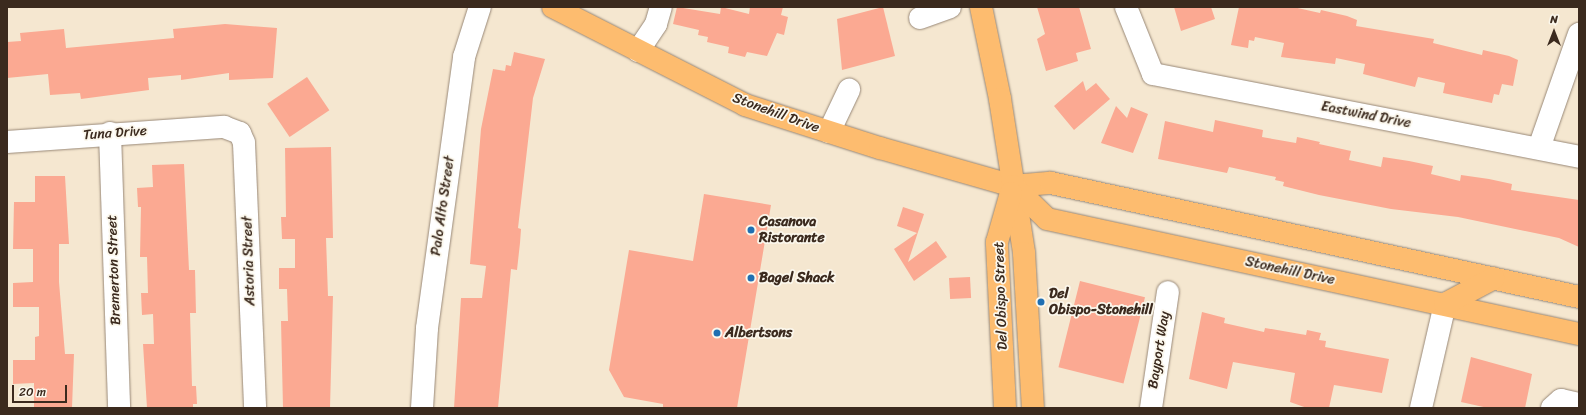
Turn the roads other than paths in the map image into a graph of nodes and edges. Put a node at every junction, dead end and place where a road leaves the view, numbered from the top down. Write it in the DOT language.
graph roads {
  1 [pos="480,7"];
  2 [pos="553,7"];
  3 [pos="661,7"];
  4 [pos="950,7"];
  5 [pos="981,7"];
  6 [pos="1126,7"];
  7 [pos="920,18"];
  8 [pos="1579,34"];
  9 [pos="638,51"];
  10 [pos="849,90"];
  11 [pos="224,127"];
  12 [pos="829,132"];
  13 [pos="110,133"];
  14 [pos="7,142"];
  15 [pos="1539,148"];
  16 [pos="1579,157"];
  17 [pos="1013,186"];
  18 [pos="1494,278"];
  19 [pos="1168,292"];
  20 [pos="1579,297"];
  21 [pos="1445,304"];
  22 [pos="1579,334"];
  23 [pos="1579,404"];
  24 [pos="119,408"];
  25 [pos="255,408"];
  26 [pos="422,408"];
  27 [pos="1005,408"];
  28 [pos="1033,408"];
  29 [pos="1153,408"];
  30 [pos="1421,408"];
  31 [pos="1552,408"];
  1 -- 26 [label="street, Palo Alto Street"];
  2 -- 9 [label="main road, Stonehill Drive"];
  3 -- 9 [label="street"];
  4 -- 7 [label="street"];
  5 -- 17 [label="main road, Del Obispo Street"];
  6 -- 15 [label="street, Eastwind Drive"];
  8 -- 15 [label="street"];
  9 -- 12 [label="main road, Stonehill Drive"];
  10 -- 12 [label="street"];
  11 -- 13 [label="street, Tuna Drive"];
  11 -- 25 [label="street, Astoria Street"];
  12 -- 17 [label="main road, Stonehill Drive"];
  13 -- 14 [label="street, Tuna Drive"];
  13 -- 24 [label="street, Bremerton Street"];
  15 -- 16 [label="street, Eastwind Drive"];
  17 -- 18 [label="main road, Stonehill Drive"];
  17 -- 21 [label="main road, Stonehill Drive"];
  17 -- 27 [label="main road, Del Obispo Street"];
  17 -- 28 [label="main road, Del Obispo Street"];
  18 -- 20 [label="main road, Stonehill Drive"];
  18 -- 21 [label="main road"];
  19 -- 29 [label="street, Bayport Way"];
  21 -- 22 [label="main road, Stonehill Drive"];
  21 -- 30 [label="street"];
  23 -- 31 [label="street"];
}
